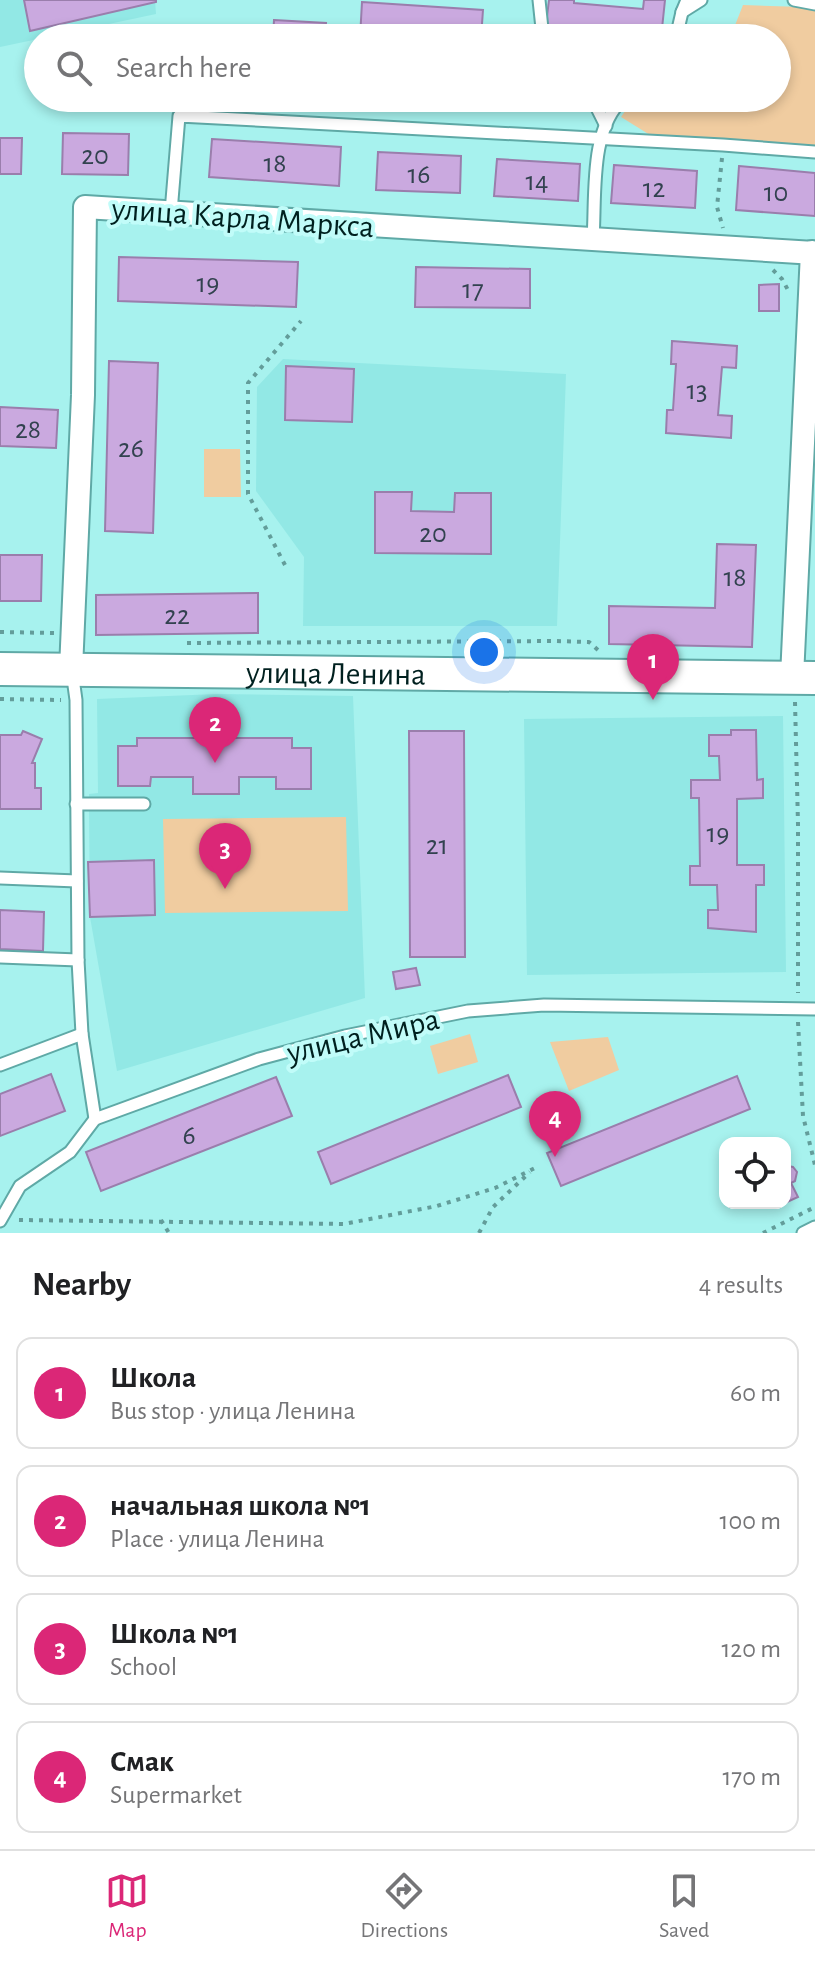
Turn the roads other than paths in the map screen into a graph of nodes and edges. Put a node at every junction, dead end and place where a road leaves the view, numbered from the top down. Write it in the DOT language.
graph roads {
  1 [pos="539,0"];
  2 [pos="701,0"];
  3 [pos="794,0"];
  4 [pos="815,4"];
  5 [pos="684,6"];
  6 [pos="542,24"];
  7 [pos="599,112"];
  8 [pos="613,112"];
  9 [pos="606,126"];
  10 [pos="599,139"];
  11 [pos="815,152"];
  12 [pos="171,212"];
  13 [pos="593,239"];
  14 [pos="813,252"];
  15 [pos="0,669"];
  16 [pos="801,683"];
  17 [pos="74,685"];
  18 [pos="76,804"];
  19 [pos="144,804"];
  20 [pos="0,878"];
  21 [pos="77,881"];
  22 [pos="0,957"];
  23 [pos="78,960"];
  24 [pos="815,1009"];
  25 [pos="82,1034"];
  26 [pos="0,1065"];
  27 [pos="95,1119"];
  28 [pos="0,1220"];
  29 [pos="815,1227"];
  30 [pos="803,1233"];
  1 -- 6 [label="lane"];
  2 -- 5 [label="lane"];
  3 -- 4 [label="lane"];
  7 -- 9 [label="lane"];
  8 -- 9 [label="lane"];
  9 -- 10 [label="lane"];
  10 -- 11 [label="lane"];
  10 -- 12 [label="lane"];
  10 -- 13 [label="lane"];
  12 -- 13 [label="street, улица Карла Маркса"];
  12 -- 17 [label="street, улица Карла Маркса"];
  13 -- 14 [label="street, улица Карла Маркса"];
  14 -- 16 [label="street"];
  15 -- 17 [label="street, улица Ленина"];
  16 -- 17 [label="street, улица Ленина"];
  17 -- 18 [label="lane"];
  18 -- 19 [label="lane"];
  18 -- 21 [label="lane"];
  20 -- 21 [label="lane"];
  21 -- 23 [label="lane"];
  22 -- 23 [label="lane"];
  23 -- 25 [label="lane"];
  24 -- 27 [label="lane, улица Мира"];
  25 -- 26 [label="lane"];
  25 -- 27 [label="lane"];
  27 -- 28 [label="lane"];
  29 -- 30 [label="lane"];
}
